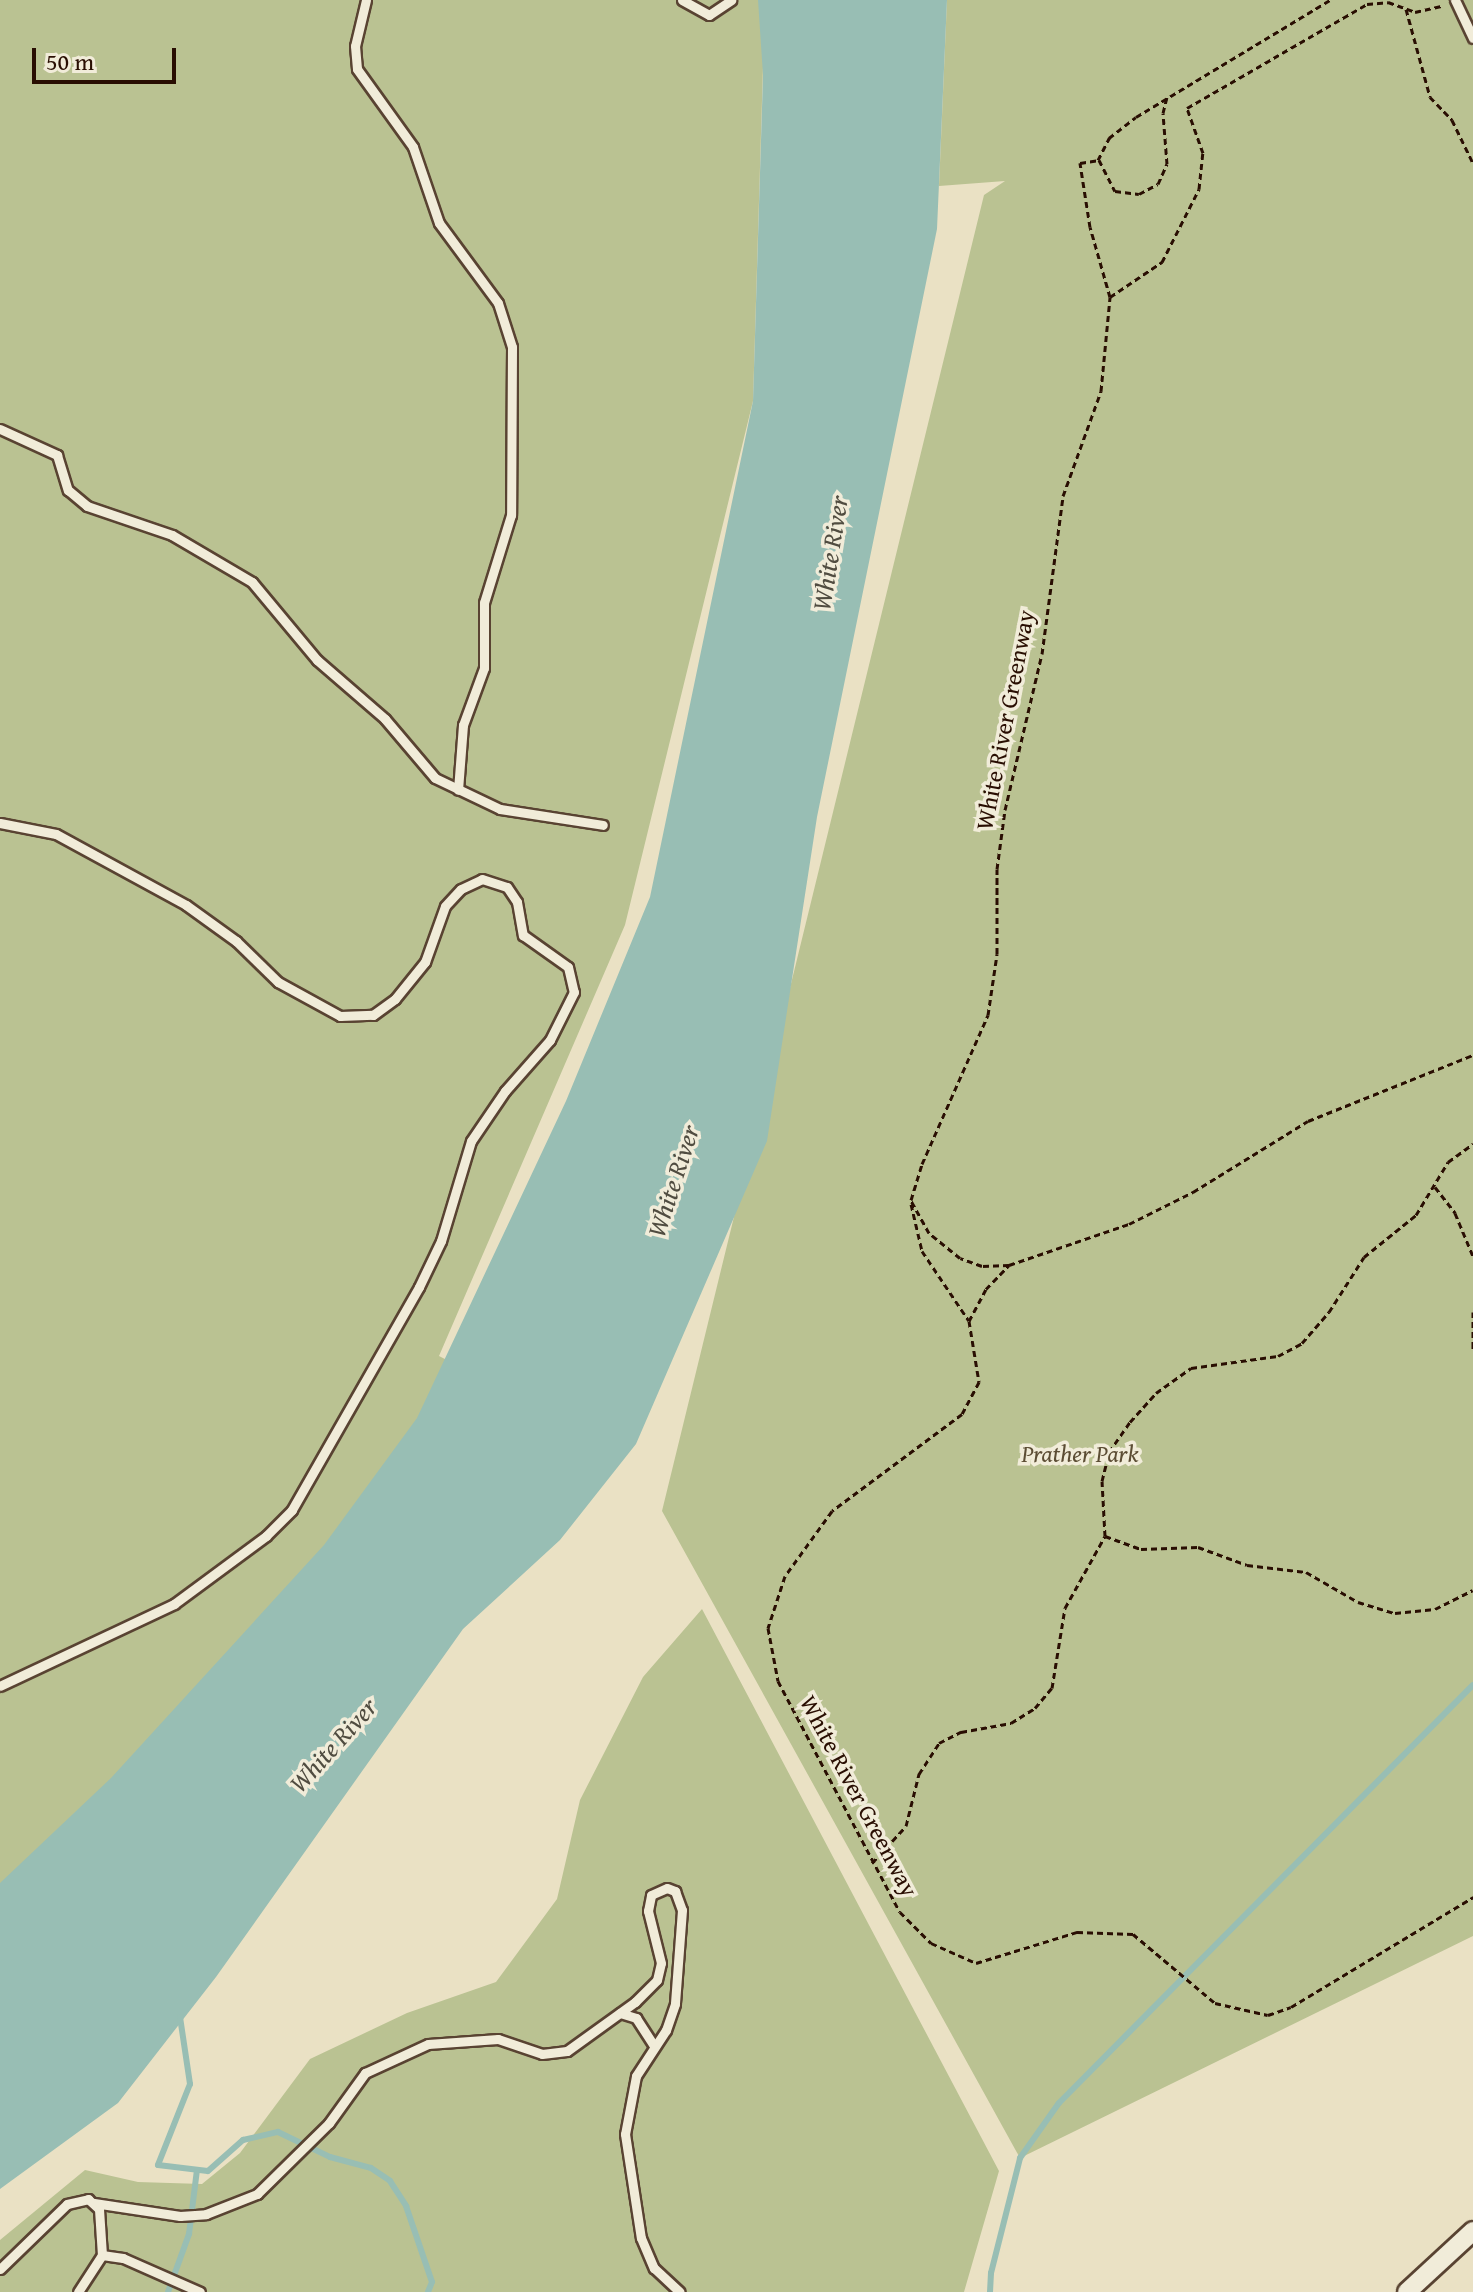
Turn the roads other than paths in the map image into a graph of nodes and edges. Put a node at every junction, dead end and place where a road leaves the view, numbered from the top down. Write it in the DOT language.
graph roads {
  1 [pos="366,0"];
  2 [pos="682,0"];
  3 [pos="731,0"];
  4 [pos="1455,1"];
  5 [pos="1473,38"];
  6 [pos="0,429"];
  7 [pos="458,790"];
  8 [pos="0,823"];
  9 [pos="603,825"];
  10 [pos="0,1686"];
  11 [pos="620,2013"];
  12 [pos="654,2046"];
  13 [pos="94,2203"];
  14 [pos="1473,2231"];
  15 [pos="102,2255"];
  16 [pos="0,2269"];
  17 [pos="78,2292"];
  18 [pos="200,2292"];
  19 [pos="680,2292"];
  20 [pos="1407,2292"];
  1 -- 7 [label="lane"];
  2 -- 3 [label="lane"];
  4 -- 5 [label="lane"];
  6 -- 7 [label="lane"];
  7 -- 9 [label="lane"];
  8 -- 10 [label="lane"];
  11 -- 12 [label="lane"];
  11 -- 12 [label="lane"];
  11 -- 13 [label="lane"];
  12 -- 19 [label="lane"];
  13 -- 15 [label="lane"];
  13 -- 16 [label="lane"];
  14 -- 20 [label="street"];
  15 -- 17 [label="lane"];
  15 -- 18 [label="lane"];
}
